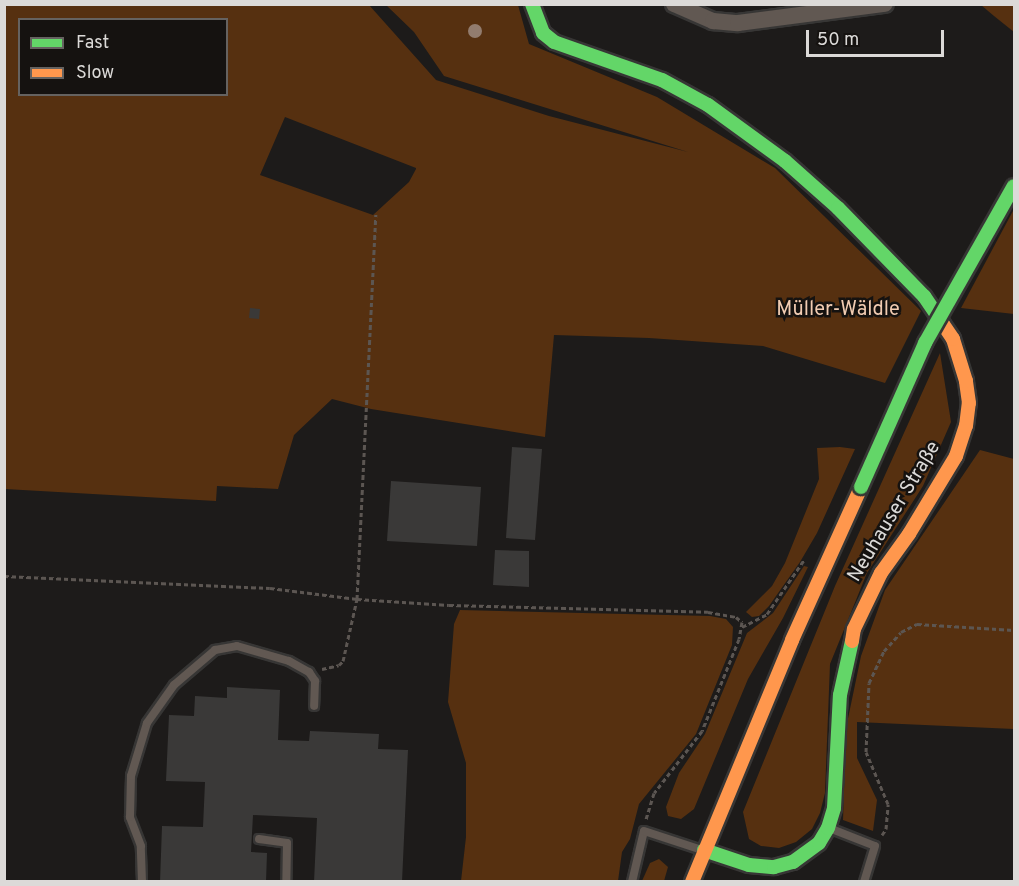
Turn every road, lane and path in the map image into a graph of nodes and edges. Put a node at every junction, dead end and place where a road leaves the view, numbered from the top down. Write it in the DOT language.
graph roads {
  1 [pos="532,4"];
  2 [pos="674,4"];
  3 [pos="885,4"];
  4 [pos="1014,186"];
  5 [pos="376,214"];
  6 [pos="807,555"];
  7 [pos="4,576"];
  8 [pos="357,599"];
  9 [pos="742,627"];
  10 [pos="1014,630"];
  11 [pos="309,672"];
  12 [pos="314,706"];
  13 [pos="828,828"];
  14 [pos="644,831"];
  15 [pos="259,839"];
  16 [pos="875,846"];
  17 [pos="704,850"];
  18 [pos="142,882"];
  19 [pos="286,882"];
  20 [pos="632,882"];
  21 [pos="692,882"];
  22 [pos="864,882"];
  1 -- 13 [label="street, Neuhauser Straße"];
  2 -- 3 [label="street"];
  4 -- 17 [label="street, bridge"];
  5 -- 8 [label="path"];
  6 -- 9 [label="path"];
  7 -- 8 [label="path"];
  8 -- 9 [label="path"];
  8 -- 11 [label="path"];
  9 -- 14 [label="path"];
  10 -- 16 [label="path"];
  11 -- 12 [label="lane"];
  11 -- 18 [label="lane"];
  13 -- 16 [label="lane"];
  13 -- 17 [label="street, Neuhauser Straße"];
  14 -- 17 [label="lane"];
  14 -- 20 [label="lane"];
  15 -- 19 [label="lane"];
  16 -- 22 [label="lane"];
  17 -- 21 [label="street"];
}
